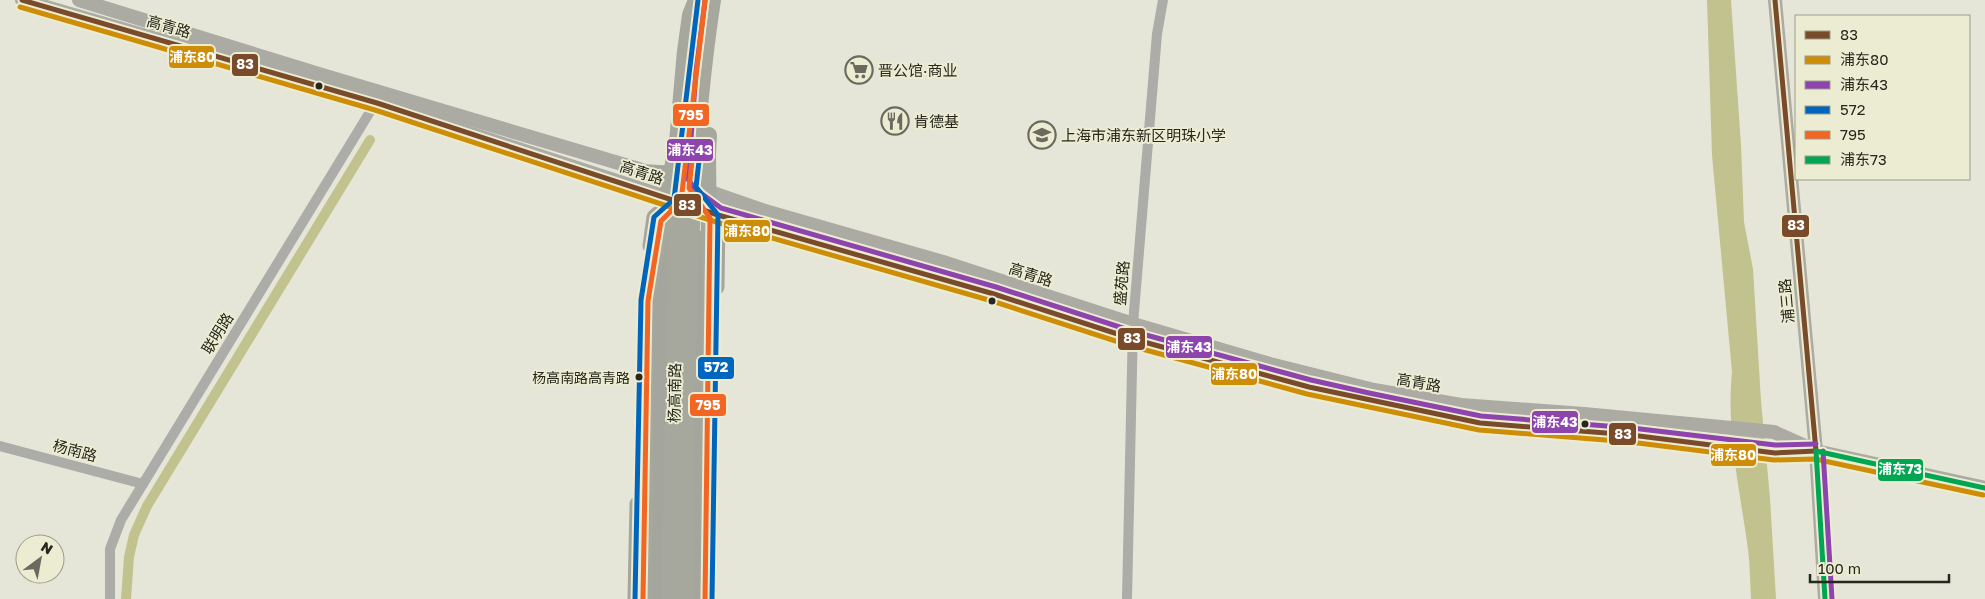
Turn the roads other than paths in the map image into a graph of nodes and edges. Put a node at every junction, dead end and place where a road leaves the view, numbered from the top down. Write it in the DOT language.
graph roads {
  1 [pos="22,0"];
  2 [pos="79,0"];
  3 [pos="713,0"];
  4 [pos="720,0"];
  5 [pos="1163,0"];
  6 [pos="1775,0"];
  7 [pos="695,3"];
  8 [pos="688,72"];
  9 [pos="379,98"];
  10 [pos="679,155"];
  11 [pos="669,178"];
  12 [pos="696,187"];
  13 [pos="674,199"];
  14 [pos="702,209"];
  15 [pos="718,215"];
  16 [pos="1133,324"];
  17 [pos="1133,339"];
  18 [pos="0,446"];
  19 [pos="1816,451"];
  20 [pos="142,484"];
  21 [pos="1985,488"];
  22 [pos="678,511"];
  23 [pos="110,599"];
  24 [pos="635,599"];
  25 [pos="644,599"];
  26 [pos="658,599"];
  27 [pos="669,599"];
  28 [pos="685,599"];
  29 [pos="698,599"];
  30 [pos="707,599"];
  31 [pos="712,599"];
  32 [pos="1127,599"];
  33 [pos="1825,599"];
  1 -- 9 [label="main road, 高青路"];
  2 -- 9 [label="main road, 高青路"];
  3 -- 22 [label="highway, 杨高南路, bridge"];
  4 -- 12 [label="main road"];
  4 -- 30 [label="highway, bridge"];
  5 -- 16 [label="street, 盛苑路"];
  6 -- 19 [label="main road, 浦三路"];
  7 -- 8 [label="main road, 杨高南路"];
  7 -- 22 [label="highway, 杨高南路, bridge"];
  7 -- 25 [label="highway, 杨高南路, bridge"];
  8 -- 10 [label="main road, 杨高南路"];
  8 -- 11 [label="main road, 杨高南路"];
  9 -- 11 [label="main road, 高青路"];
  9 -- 13 [label="main road, 高青路"];
  9 -- 20 [label="street, 联明路"];
  10 -- 11 [label="main road, 杨高南路"];
  10 -- 11 [label="main road"];
  11 -- 12 [label="main road, 高青路"];
  11 -- 13 [label="main road, 杨高南路"];
  11 -- 14 [label="main road"];
  11 -- 15 [label="main road"];
  12 -- 15 [label="main road"];
  12 -- 16 [label="main road, 高青路"];
  13 -- 14 [label="main road, 高青路"];
  13 -- 24 [label="main road"];
  13 -- 26 [label="main road, 杨高南路"];
  14 -- 15 [label="main road, 高青路"];
  14 -- 29 [label="main road, 杨高南路"];
  15 -- 17 [label="main road, 高青路"];
  15 -- 31 [label="main road"];
  16 -- 17 [label="street, 盛苑路"];
  16 -- 19 [label="main road, 高青路"];
  17 -- 19 [label="main road, 高青路"];
  17 -- 32 [label="street, 盛苑路"];
  18 -- 20 [label="street, 杨南路"];
  19 -- 21 [label="main road, 高青路"];
  19 -- 33 [label="main road, 浦三路"];
  20 -- 23 [label="street, 联明路"];
  22 -- 27 [label="highway, 杨高南路"];
  22 -- 28 [label="highway, 杨高南路"];
}
